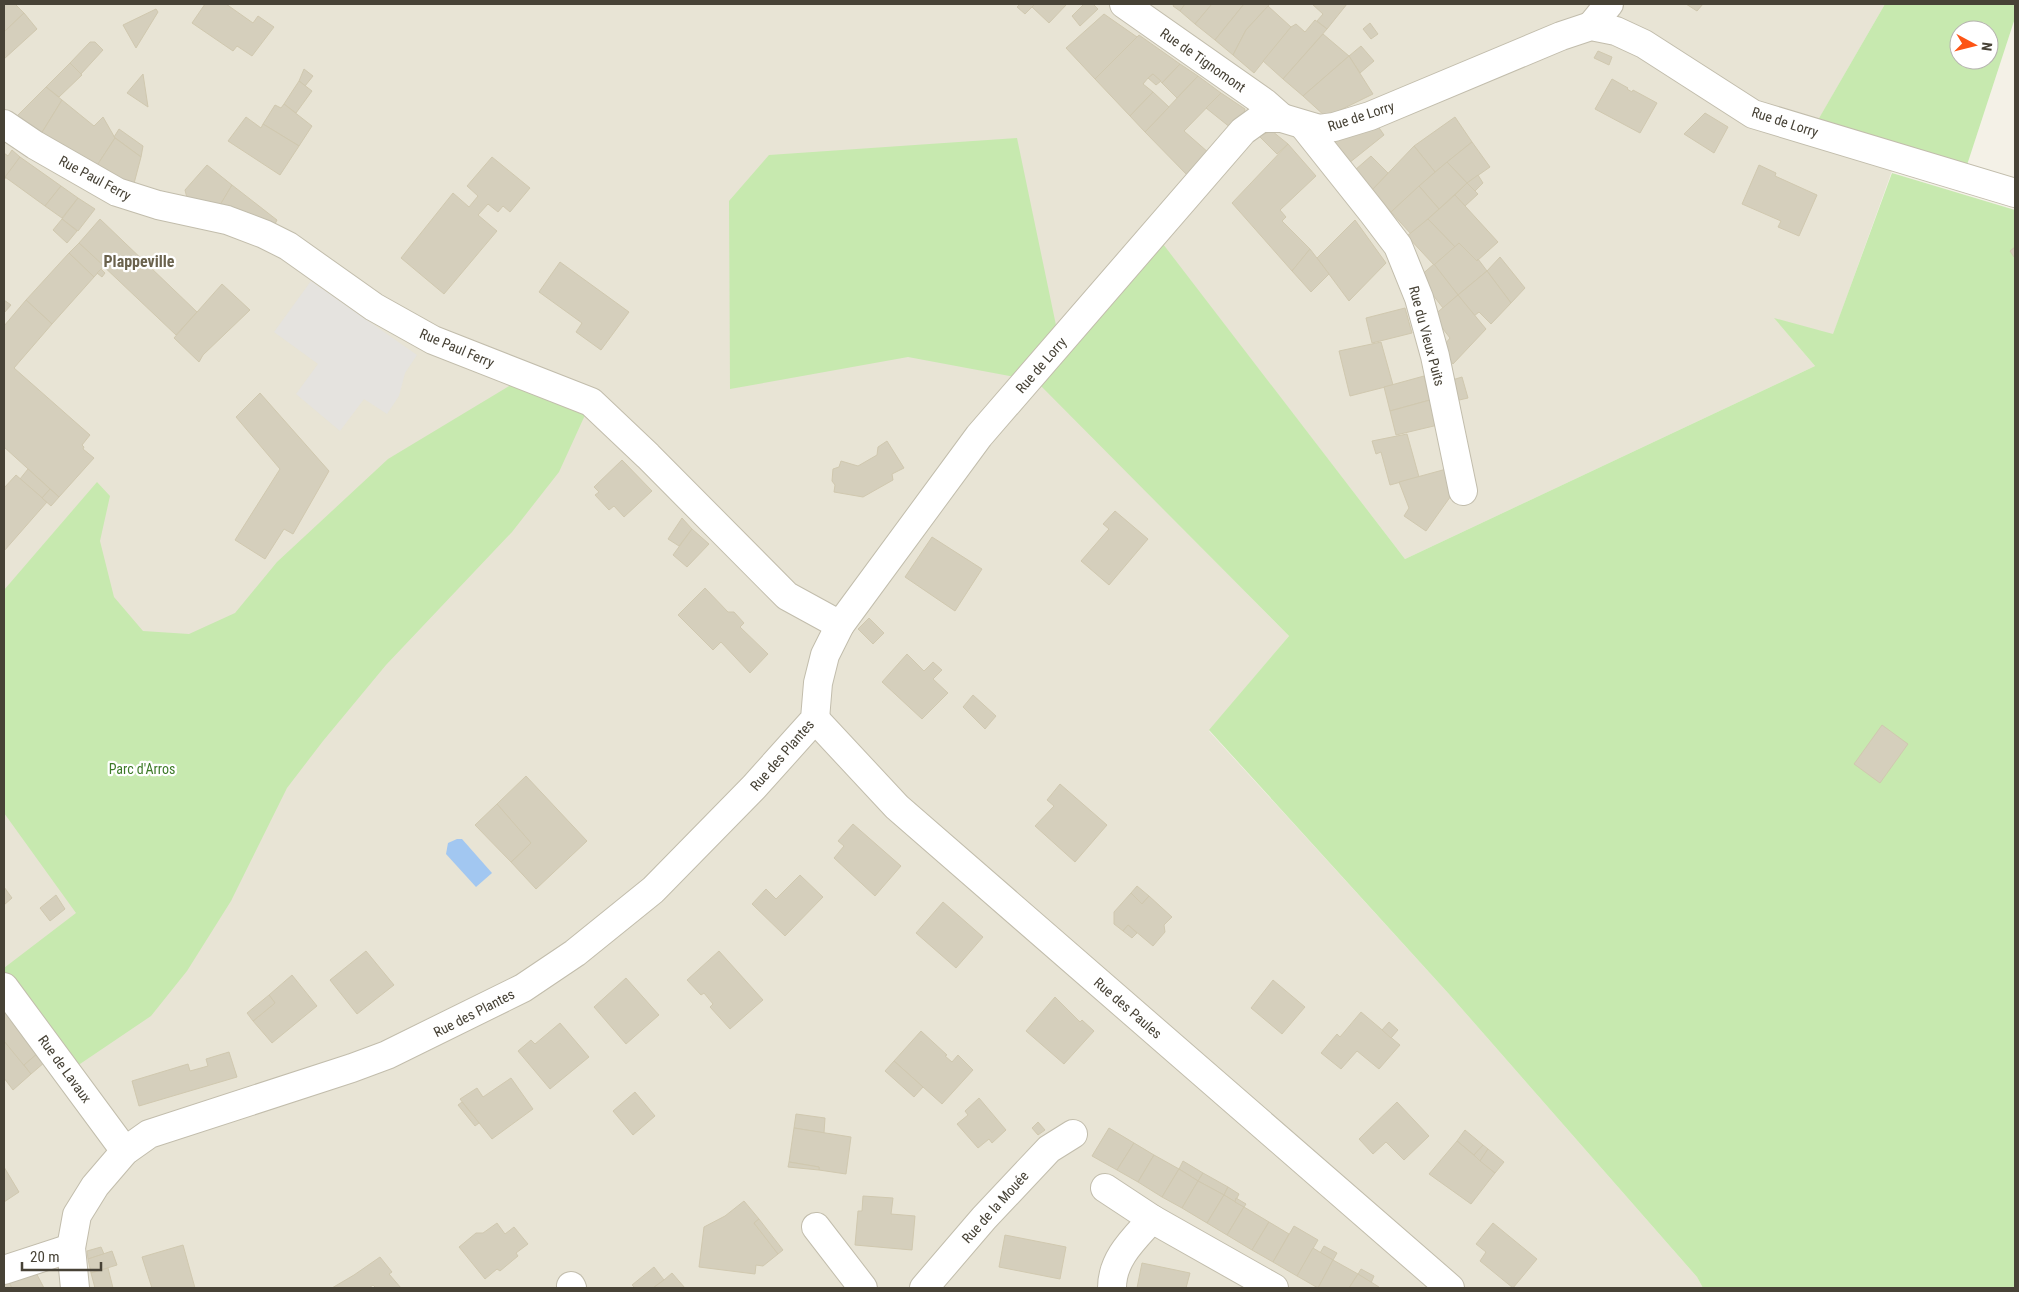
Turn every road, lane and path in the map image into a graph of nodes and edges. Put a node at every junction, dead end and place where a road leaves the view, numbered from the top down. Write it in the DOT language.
graph roads {
  1 [pos="1124,4"];
  2 [pos="1609,4"];
  3 [pos="1591,26"];
  4 [pos="1292,121"];
  5 [pos="4,124"];
  6 [pos="2015,193"];
  7 [pos="1463,491"];
  8 [pos="840,625"];
  9 [pos="818,683"];
  10 [pos="815,720"];
  11 [pos="4,987"];
  12 [pos="1073,1134"];
  13 [pos="125,1151"];
  14 [pos="1105,1188"];
  15 [pos="1152,1219"];
  16 [pos="816,1227"];
  17 [pos="72,1248"];
  18 [pos="4,1270"];
  19 [pos="76,1288"];
  20 [pos="863,1288"];
  21 [pos="924,1288"];
  22 [pos="1112,1288"];
  23 [pos="1274,1288"];
  24 [pos="1450,1288"];
  1 -- 4 [label="street, Rue de Tignomont"];
  2 -- 3 [label="street"];
  3 -- 4 [label="street, Rue de Lorry"];
  3 -- 6 [label="street, Rue de Lorry"];
  4 -- 7 [label="street, Rue du Vieux Puits"];
  4 -- 8 [label="street, Rue de Lorry"];
  5 -- 8 [label="street, Rue Paul Ferry"];
  8 -- 9 [label="street, Rue de Lorry"];
  9 -- 10 [label="street, Rue des Plantes"];
  10 -- 13 [label="street, Rue des Plantes"];
  10 -- 24 [label="street, Rue des Paules"];
  11 -- 13 [label="street, Rue de Lavaux"];
  12 -- 21 [label="street, Rue de la Mouée"];
  13 -- 17 [label="street, Rue des Plantes"];
  14 -- 15 [label="street"];
  15 -- 22 [label="street"];
  15 -- 23 [label="street"];
  16 -- 20 [label="street"];
  17 -- 18 [label="street"];
  17 -- 19 [label="street, Rue des Plantes"];
}
